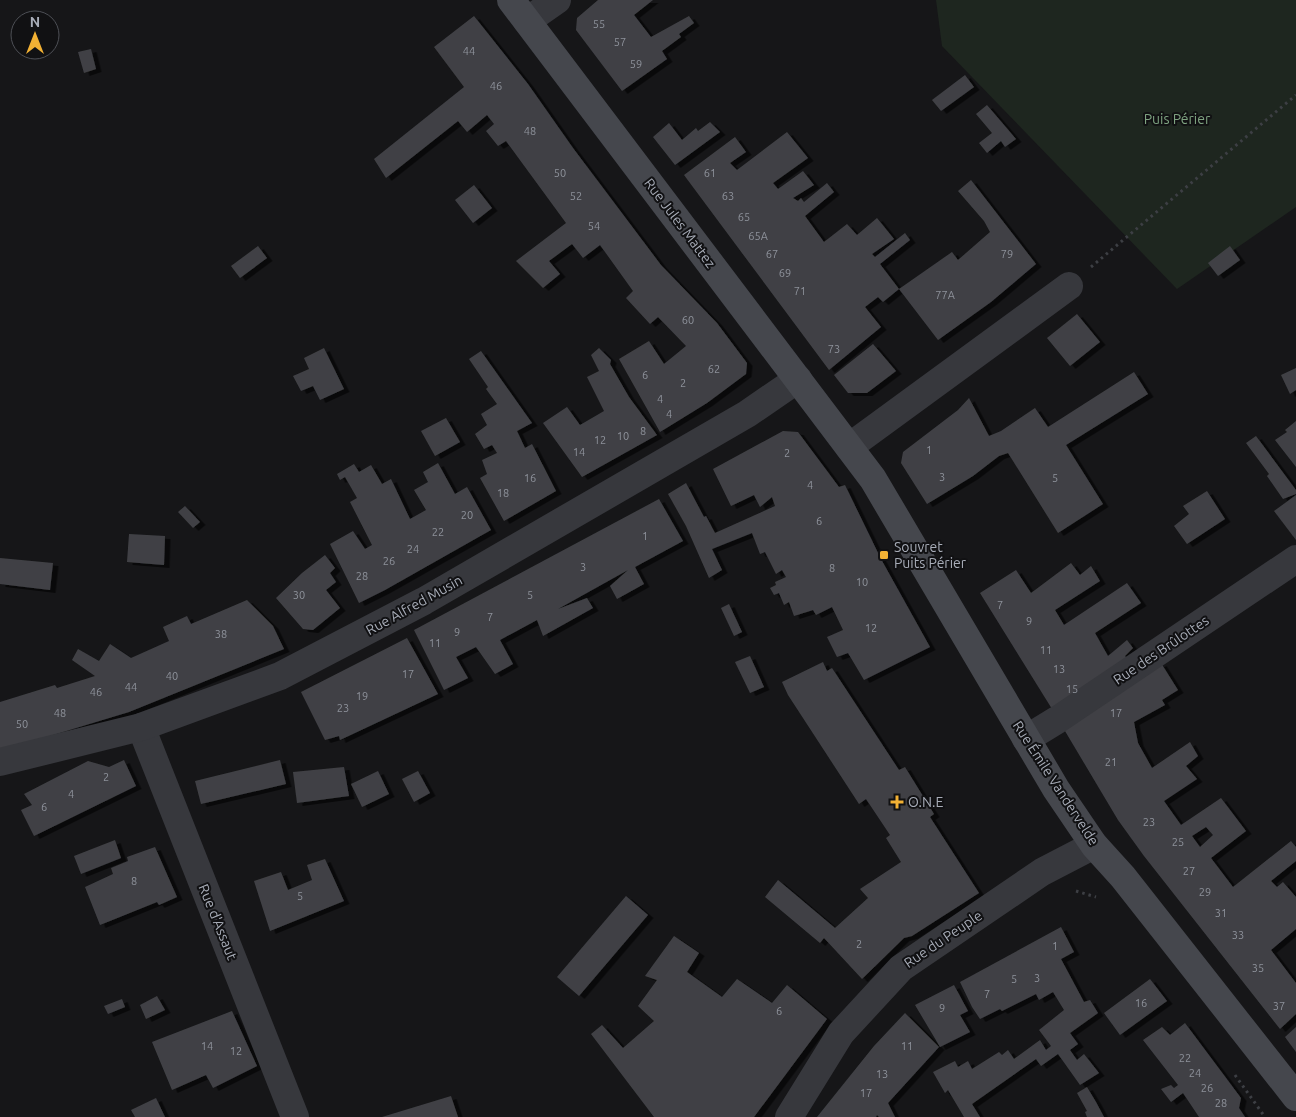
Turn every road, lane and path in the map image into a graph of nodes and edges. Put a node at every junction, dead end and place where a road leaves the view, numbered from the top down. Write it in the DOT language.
graph roads {
  1 [pos="557,0"];
  2 [pos="519,10"];
  3 [pos="1296,95"];
  4 [pos="1069,286"];
  5 [pos="798,379"];
  6 [pos="850,446"];
  7 [pos="1296,559"];
  8 [pos="141,727"];
  9 [pos="1026,739"];
  10 [pos="0,762"];
  11 [pos="1094,845"];
  12 [pos="1070,889"];
  13 [pos="1102,902"];
  14 [pos="1231,1069"];
  15 [pos="1296,1097"];
  16 [pos="295,1117"];
  17 [pos="789,1117"];
  18 [pos="1265,1117"];
  1 -- 2 [label="street"];
  2 -- 5 [label="main road, Rue Jules Mattez"];
  3 -- 4 [label="path"];
  4 -- 6 [label="street"];
  5 -- 6 [label="main road, Rue Jules Mattez"];
  5 -- 8 [label="street, Rue Alfred Musin"];
  6 -- 9 [label="main road, Rue Émile Vandervelde"];
  7 -- 9 [label="street, Rue des Brûlottes"];
  8 -- 10 [label="street, Rue Alfred Musin"];
  8 -- 16 [label="street, Rue d'Assaut"];
  9 -- 11 [label="main road, Rue Émile Vandervelde"];
  11 -- 15 [label="main road, Rue Émile Vandervelde"];
  11 -- 17 [label="street, Rue du Peuple"];
  12 -- 13 [label="path"];
  14 -- 18 [label="path"];
}
